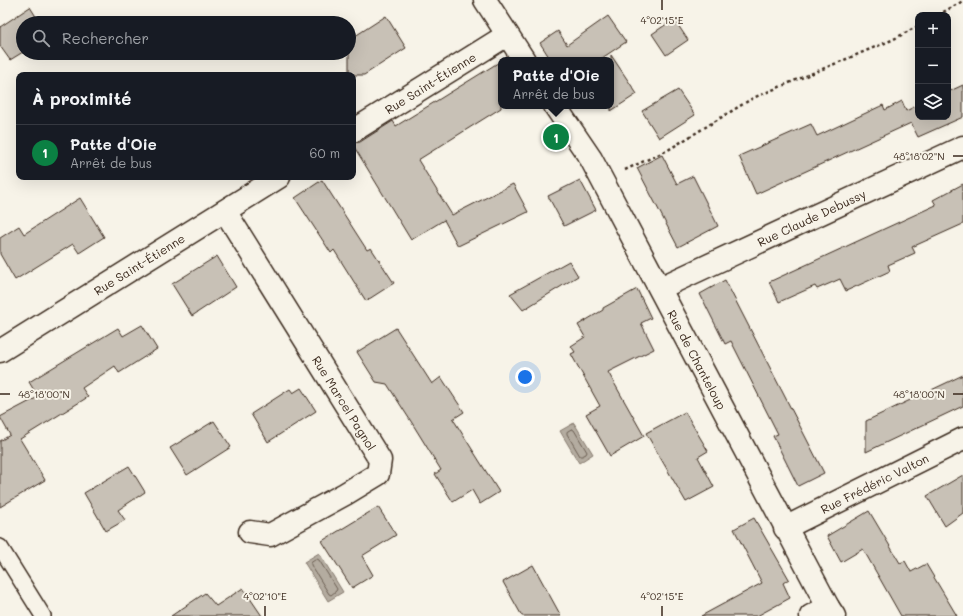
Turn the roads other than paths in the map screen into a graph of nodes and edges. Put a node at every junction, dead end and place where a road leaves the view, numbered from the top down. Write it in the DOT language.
graph roads {
  1 [pos="484,0"];
  2 [pos="507,35"];
  3 [pos="522,57"];
  4 [pos="557,109"];
  5 [pos="356,129"];
  6 [pos="963,147"];
  7 [pos="274,180"];
  8 [pos="225,211"];
  9 [pos="660,288"];
  10 [pos="0,351"];
  11 [pos="963,439"];
  12 [pos="785,528"];
  13 [pos="250,532"];
  14 [pos="0,547"];
  15 [pos="825,613"];
  16 [pos="43,616"];
  1 -- 2 [label="street"];
  2 -- 3 [label="street"];
  2 -- 5 [label="street, Rue Saint-Étienne"];
  4 -- 9 [label="street, Rue de Chanteloup"];
  6 -- 9 [label="street, Rue Claude Debussy"];
  7 -- 8 [label="street, Rue Saint-Étienne"];
  8 -- 10 [label="street, Rue Saint-Étienne"];
  8 -- 13 [label="street, Rue Marcel Pagnol"];
  9 -- 12 [label="street, Rue de Chanteloup"];
  11 -- 12 [label="street, Rue Frédéric Valton"];
  12 -- 15 [label="street, Rue de Chanteloup"];
  14 -- 16 [label="lane"];
}
